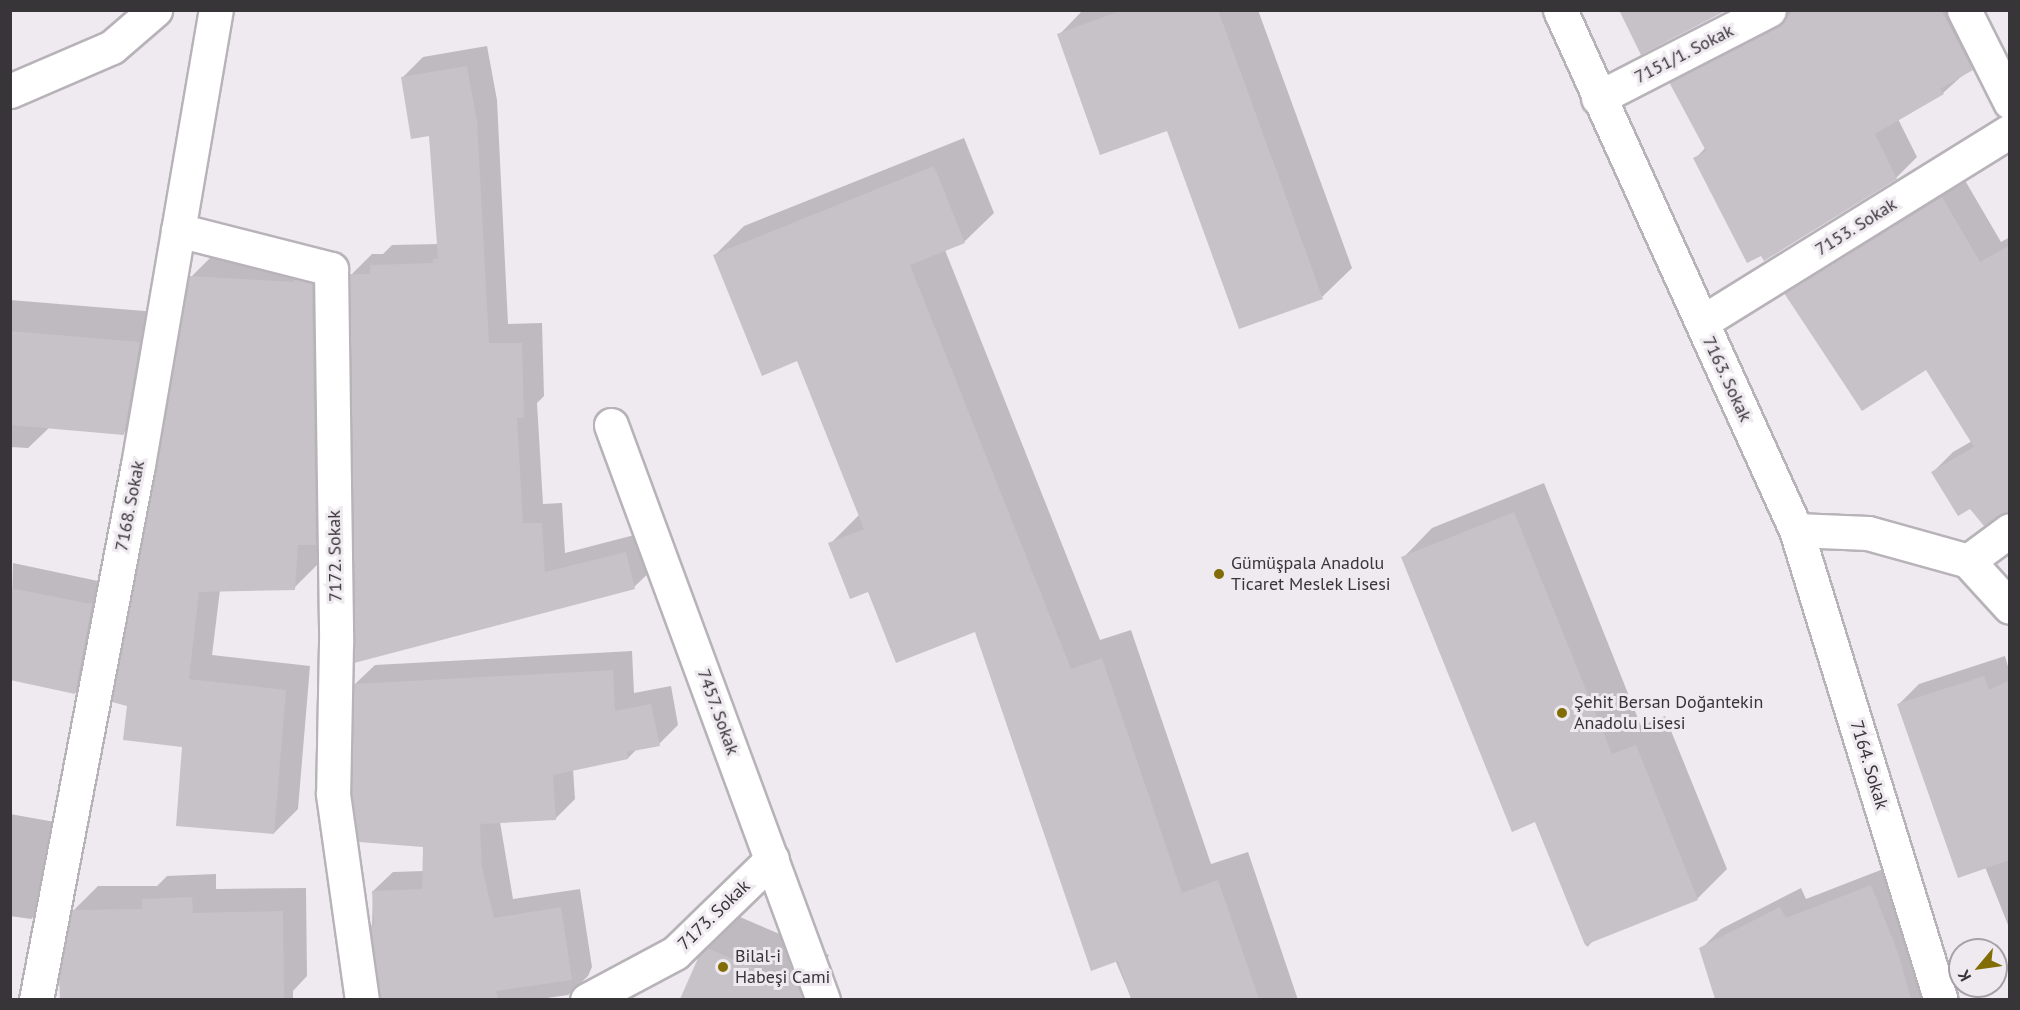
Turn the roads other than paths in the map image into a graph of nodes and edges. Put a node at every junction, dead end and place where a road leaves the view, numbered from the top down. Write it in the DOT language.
graph roads {
  1 [pos="154,10"];
  2 [pos="216,10"];
  3 [pos="1560,10"];
  4 [pos="1769,10"];
  5 [pos="1964,10"];
  6 [pos="10,91"];
  7 [pos="1598,98"];
  8 [pos="2010,102"];
  9 [pos="2010,131"];
  10 [pos="177,230"];
  11 [pos="1702,322"];
  12 [pos="611,425"];
  13 [pos="1796,530"];
  14 [pos="2010,530"];
  15 [pos="1968,561"];
  16 [pos="2010,607"];
  17 [pos="772,859"];
  18 [pos="36,999"];
  19 [pos="362,999"];
  20 [pos="587,999"];
  21 [pos="823,999"];
  22 [pos="1941,999"];
  1 -- 6 [label="street"];
  2 -- 10 [label="street, 7168. Sokak"];
  3 -- 7 [label="street, 7163. Sokak"];
  4 -- 7 [label="street, 7151/1. Sokak"];
  5 -- 8 [label="street"];
  7 -- 11 [label="street, 7163. Sokak"];
  9 -- 11 [label="street, 7153. Sokak"];
  10 -- 18 [label="street, 7168. Sokak"];
  10 -- 19 [label="street, 7172. Sokak"];
  11 -- 13 [label="street, 7163. Sokak"];
  12 -- 17 [label="street, 7457. Sokak"];
  13 -- 15 [label="street"];
  13 -- 22 [label="street, 7164. Sokak"];
  14 -- 15 [label="street"];
  15 -- 16 [label="street"];
  17 -- 20 [label="street, 7173. Sokak"];
  17 -- 21 [label="street, 7457. Sokak"];
}
